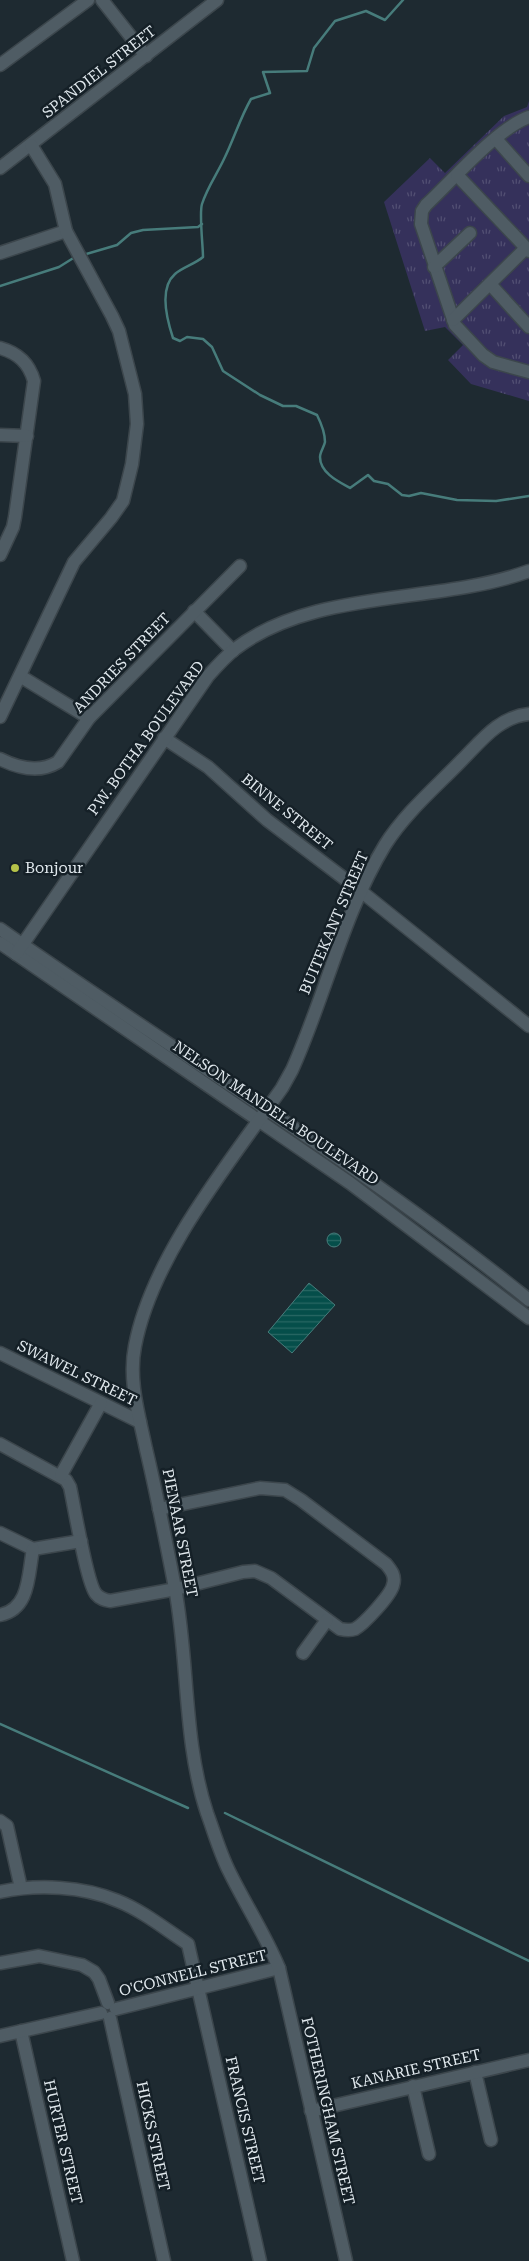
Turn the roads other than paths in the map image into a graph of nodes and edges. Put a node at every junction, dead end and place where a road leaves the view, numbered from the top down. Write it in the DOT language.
graph roads {
  1 [pos="88,0"];
  2 [pos="102,0"];
  3 [pos="217,0"];
  4 [pos="146,56"];
  5 [pos="0,65"];
  6 [pos="529,117"];
  7 [pos="496,139"];
  8 [pos="30,145"];
  9 [pos="0,168"];
  10 [pos="457,175"];
  11 [pos="529,176"];
  12 [pos="66,231"];
  13 [pos="470,233"];
  14 [pos="528,249"];
  15 [pos="0,254"];
  16 [pos="434,267"];
  17 [pos="490,284"];
  18 [pos="453,320"];
  19 [pos="529,327"];
  20 [pos="0,348"];
  21 [pos="529,372"];
  22 [pos="0,435"];
  23 [pos="27,436"];
  24 [pos="0,555"];
  25 [pos="240,566"];
  26 [pos="529,571"];
  27 [pos="194,611"];
  28 [pos="233,651"];
  29 [pos="20,676"];
  30 [pos="529,714"];
  31 [pos="0,717"];
  32 [pos="89,718"];
  33 [pos="164,738"];
  34 [pos="0,759"];
  35 [pos="362,892"];
  36 [pos="0,929"];
  37 [pos="0,943"];
  38 [pos="19,949"];
  39 [pos="529,1026"];
  40 [pos="262,1116"];
  41 [pos="529,1300"];
  42 [pos="529,1318"];
  43 [pos="0,1354"];
  44 [pos="101,1404"];
  45 [pos="140,1422"];
  46 [pos="0,1444"];
  47 [pos="61,1475"];
  48 [pos="159,1509"];
  49 [pos="0,1533"];
  50 [pos="80,1540"];
  51 [pos="33,1549"];
  52 [pos="176,1589"];
  53 [pos="0,1616"];
  54 [pos="327,1620"];
  55 [pos="303,1653"];
  56 [pos="0,1821"];
  57 [pos="21,1888"];
  58 [pos="0,1892"];
  59 [pos="0,1963"];
  60 [pos="279,1968"];
  61 [pos="197,1987"];
  62 [pos="109,2011"];
  63 [pos="21,2031"];
  64 [pos="0,2036"];
  65 [pos="529,2060"];
  66 [pos="475,2072"];
  67 [pos="413,2086"];
  68 [pos="311,2110"];
  69 [pos="491,2140"];
  70 [pos="429,2154"];
  71 [pos="74,2261"];
  72 [pos="164,2261"];
  73 [pos="260,2261"];
  74 [pos="346,2261"];
  1 -- 5 [label="street"];
  2 -- 4 [label="street"];
  3 -- 4 [label="street, SPANDIEL STREET"];
  4 -- 8 [label="street, SPANDIEL STREET"];
  6 -- 7 [label="street"];
  7 -- 10 [label="street"];
  7 -- 11 [label="street"];
  8 -- 9 [label="street, SPANDIEL STREET"];
  8 -- 12 [label="street"];
  10 -- 14 [label="street"];
  10 -- 16 [label="street"];
  12 -- 15 [label="street"];
  12 -- 29 [label="street"];
  13 -- 16 [label="street"];
  14 -- 17 [label="street"];
  16 -- 18 [label="street"];
  17 -- 18 [label="street"];
  17 -- 19 [label="street"];
  18 -- 21 [label="street"];
  20 -- 23 [label="street"];
  22 -- 23 [label="street"];
  23 -- 24 [label="street"];
  25 -- 27 [label="street, ANDRIES STREET"];
  26 -- 28 [label="street, P.W. BOTHA BOULEVARD"];
  27 -- 28 [label="street, ANDRIES STREET"];
  27 -- 32 [label="street, ANDRIES STREET"];
  28 -- 33 [label="street, P.W. BOTHA BOULEVARD"];
  29 -- 31 [label="street"];
  29 -- 32 [label="street"];
  30 -- 35 [label="street, BUITEKANT STREET"];
  32 -- 34 [label="street, ANDRIES STREET"];
  33 -- 35 [label="street, BINNE STREET"];
  33 -- 38 [label="street, P.W. BOTHA BOULEVARD"];
  35 -- 39 [label="street, BINNE STREET"];
  35 -- 40 [label="street, BUITEKANT STREET"];
  36 -- 38 [label="street, NELSON MANDELA BOULEVARD"];
  37 -- 38 [label="street, NELSON MANDELA BOULEVARD"];
  38 -- 40 [label="street, NELSON MANDELA BOULEVARD"];
  40 -- 41 [label="street, NELSON MANDELA BOULEVARD"];
  40 -- 42 [label="street, NELSON MANDELA BOULEVARD"];
  40 -- 45 [label="street, PIENAAR STREET"];
  43 -- 44 [label="street, SWAWEL STREET"];
  44 -- 45 [label="street, SWAWEL STREET"];
  44 -- 47 [label="street"];
  45 -- 48 [label="street, PIENAAR STREET"];
  46 -- 47 [label="street"];
  47 -- 50 [label="street"];
  48 -- 52 [label="street, PIENAAR STREET"];
  48 -- 54 [label="street"];
  49 -- 51 [label="street"];
  50 -- 51 [label="street"];
  50 -- 52 [label="street"];
  51 -- 53 [label="street"];
  52 -- 54 [label="street"];
  52 -- 60 [label="street, PIENAAR STREET"];
  54 -- 55 [label="street"];
  56 -- 57 [label="street"];
  57 -- 58 [label="street, FRANCIS STREET"];
  57 -- 61 [label="street, FRANCIS STREET"];
  59 -- 62 [label="street, HICKS STREET"];
  60 -- 61 [label="street, O'CONNELL STREET"];
  60 -- 68 [label="street, FOTHERINGHAM STREET"];
  61 -- 62 [label="street, O'CONNELL STREET"];
  61 -- 73 [label="street, FRANCIS STREET"];
  62 -- 63 [label="street, O'CONNELL STREET"];
  62 -- 72 [label="street, HICKS STREET"];
  63 -- 64 [label="street, O'CONNELL STREET"];
  63 -- 71 [label="street, HURTER STREET"];
  65 -- 66 [label="street, KANARIE STREET"];
  66 -- 67 [label="street, KANARIE STREET"];
  66 -- 69 [label="street"];
  67 -- 68 [label="street, KANARIE STREET"];
  67 -- 70 [label="street"];
  68 -- 74 [label="street, FOTHERINGHAM STREET"];
}
